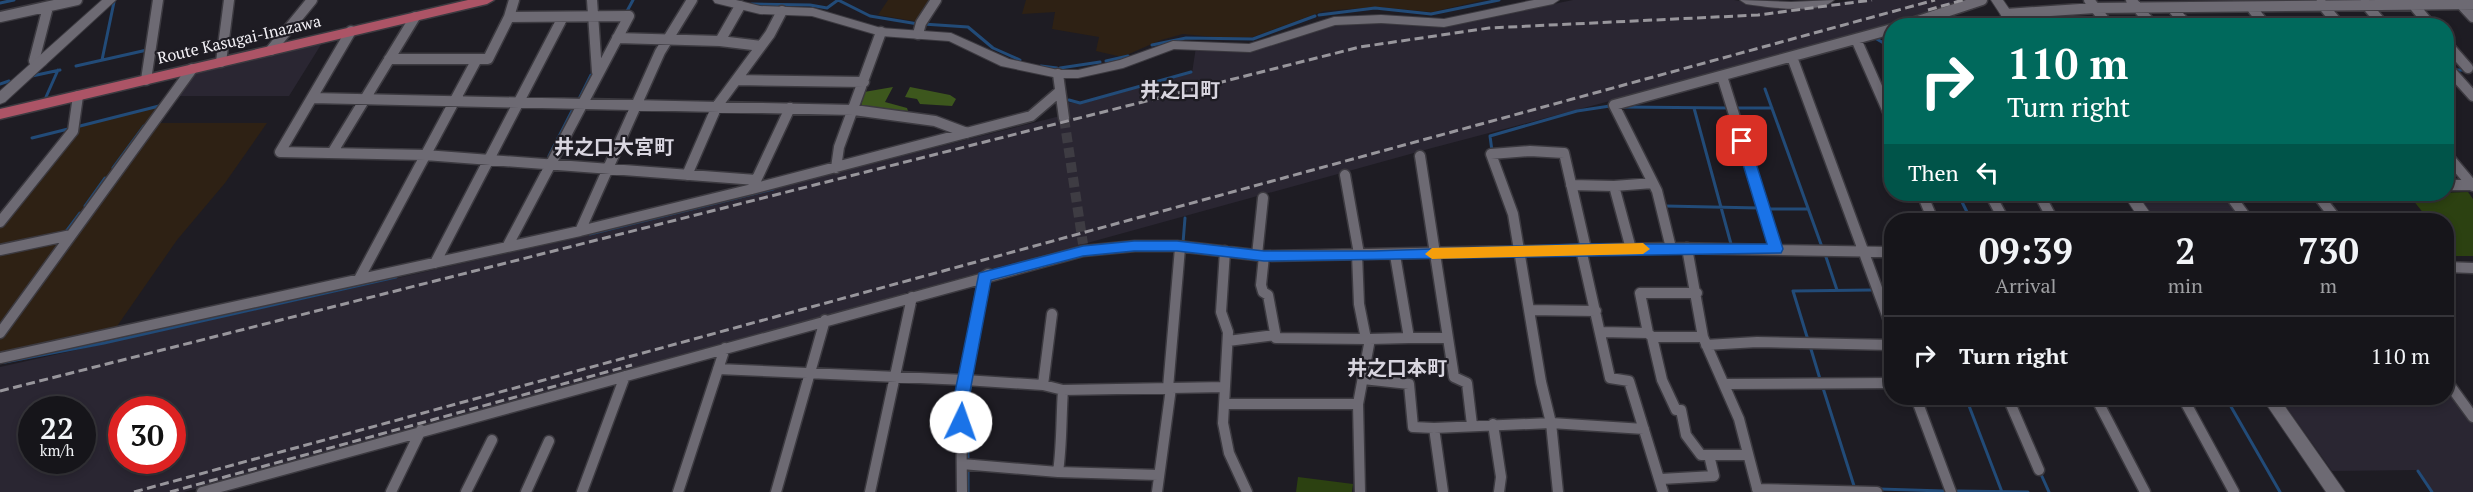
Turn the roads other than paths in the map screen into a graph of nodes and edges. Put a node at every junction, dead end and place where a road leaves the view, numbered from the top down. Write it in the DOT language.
graph roads {
  1 [pos="77,0"];
  2 [pos="110,0"];
  3 [pos="158,0"];
  4 [pos="229,0"];
  5 [pos="312,0"];
  6 [pos="487,0"];
  7 [pos="514,0"];
  8 [pos="592,0"];
  9 [pos="692,0"];
  10 [pos="719,0"];
  11 [pos="936,0"];
  12 [pos="1553,0"];
  13 [pos="1746,0"];
  14 [pos="1828,0"];
  15 [pos="1982,0"];
  16 [pos="1997,0"];
  17 [pos="2089,0"];
  18 [pos="2131,0"];
  19 [pos="2364,2"];
  20 [pos="2411,2"];
  21 [pos="2459,2"];
  22 [pos="462,3"];
  23 [pos="2274,3"];
  24 [pos="2321,3"];
  25 [pos="2184,4"];
  26 [pos="2228,4"];
  27 [pos="2473,4"];
  28 [pos="47,5"];
  29 [pos="740,6"];
  30 [pos="2252,7"];
  31 [pos="2095,8"];
  32 [pos="2138,8"];
  33 [pos="2172,8"];
  34 [pos="782,11"];
  35 [pos="1941,14"];
  36 [pos="2006,14"];
  37 [pos="593,16"];
  38 [pos="0,17"];
  39 [pos="415,17"];
  40 [pos="563,17"];
  41 [pos="2473,17"];
  42 [pos="509,18"];
  43 [pos="1928,18"];
  44 [pos="1944,18"];
  45 [pos="2009,18"];
  46 [pos="2103,18"];
  47 [pos="2146,18"];
  48 [pos="2181,18"];
  49 [pos="2260,18"];
  50 [pos="2333,18"];
  51 [pos="2377,18"];
  52 [pos="2424,18"];
  53 [pos="1884,31"];
  54 [pos="351,32"];
  55 [pos="881,32"];
  56 [pos="918,34"];
  57 [pos="617,38"];
  58 [pos="667,39"];
  59 [pos="1857,39"];
  60 [pos="720,41"];
  61 [pos="761,46"];
  62 [pos="271,50"];
  63 [pos="2454,51"];
  64 [pos="1792,57"];
  65 [pos="389,59"];
  66 [pos="477,59"];
  67 [pos="42,62"];
  68 [pos="221,62"];
  69 [pos="2454,68"];
  70 [pos="2471,68"];
  71 [pos="192,69"];
  72 [pos="597,73"];
  73 [pos="1058,74"];
  74 [pos="1722,76"];
  75 [pos="2454,76"];
  76 [pos="146,80"];
  77 [pos="736,80"];
  78 [pos="864,82"];
  79 [pos="1059,92"];
  80 [pos="78,96"];
  81 [pos="2473,96"];
  82 [pos="312,98"];
  83 [pos="0,99"];
  84 [pos="365,99"];
  85 [pos="455,100"];
  86 [pos="519,102"];
  87 [pos="1884,102"];
  88 [pos="581,103"];
  89 [pos="636,105"];
  90 [pos="717,106"];
  91 [pos="790,108"];
  92 [pos="854,110"];
  93 [pos="0,114"];
  94 [pos="1064,118"];
  95 [pos="967,133"];
  96 [pos="332,153"];
  97 [pos="425,155"];
  98 [pos="1420,156"];
  99 [pos="489,159"];
  100 [pos="550,164"];
  101 [pos="2454,164"];
  102 [pos="836,168"];
  103 [pos="608,169"];
  104 [pos="687,175"];
  105 [pos="1345,175"];
  106 [pos="1653,183"];
  107 [pos="754,185"];
  108 [pos="1572,185"];
  109 [pos="2454,185"];
  110 [pos="2472,185"];
  111 [pos="1614,186"];
  112 [pos="1263,198"];
  113 [pos="0,222"];
  114 [pos="580,231"];
  115 [pos="70,235"];
  116 [pos="507,247"];
  117 [pos="1178,247"];
  118 [pos="1671,248"];
  119 [pos="1687,248"];
  120 [pos="1583,249"];
  121 [pos="1631,249"];
  122 [pos="1776,249"];
  123 [pos="0,250"];
  124 [pos="1519,250"];
  125 [pos="1225,251"];
  126 [pos="1863,251"];
  127 [pos="1884,252"];
  128 [pos="1358,254"];
  129 [pos="1435,254"];
  130 [pos="1261,255"];
  131 [pos="1395,255"];
  132 [pos="435,263"];
  133 [pos="2454,267"];
  134 [pos="2473,268"];
  135 [pos="984,277"];
  136 [pos="359,279"];
  137 [pos="1697,293"];
  138 [pos="912,297"];
  139 [pos="1884,307"];
  140 [pos="1528,310"];
  141 [pos="1596,311"];
  142 [pos="1052,314"];
  143 [pos="825,320"];
  144 [pos="1601,332"];
  145 [pos="0,333"];
  146 [pos="1275,335"];
  147 [pos="1650,335"];
  148 [pos="1409,338"];
  149 [pos="1447,338"];
  150 [pos="1368,339"];
  151 [pos="1228,341"];
  152 [pos="1704,341"];
  153 [pos="1884,345"];
  154 [pos="725,348"];
  155 [pos="0,358"];
  156 [pos="718,369"];
  157 [pos="810,373"];
  158 [pos="625,376"];
  159 [pos="895,377"];
  160 [pos="965,380"];
  161 [pos="1363,380"];
  162 [pos="1884,383"];
  163 [pos="1726,384"];
  164 [pos="1043,385"];
  165 [pos="1225,387"];
  166 [pos="1170,388"];
  167 [pos="1064,390"];
  168 [pos="2454,391"];
  169 [pos="1224,404"];
  170 [pos="1359,404"];
  171 [pos="1920,405"];
  172 [pos="2011,405"];
  173 [pos="2100,405"];
  174 [pos="2187,405"];
  175 [pos="2275,405"];
  176 [pos="2473,417"];
  177 [pos="1551,423"];
  178 [pos="1493,424"];
  179 [pos="1472,425"];
  180 [pos="1434,428"];
  181 [pos="1644,429"];
  182 [pos="421,430"];
  183 [pos="492,440"];
  184 [pos="549,441"];
  185 [pos="1708,455"];
  186 [pos="1748,455"];
  187 [pos="962,464"];
  188 [pos="2039,470"];
  189 [pos="1058,472"];
  190 [pos="1158,475"];
  191 [pos="1661,479"];
  192 [pos="1757,490"];
  193 [pos="202,492"];
  194 [pos="391,492"];
  195 [pos="466,492"];
  196 [pos="526,492"];
  197 [pos="582,492"];
  198 [pos="678,492"];
  199 [pos="776,492"];
  200 [pos="870,492"];
  201 [pos="962,492"];
  202 [pos="1157,492"];
  203 [pos="1246,492"];
  204 [pos="1360,492"];
  205 [pos="1443,492"];
  206 [pos="1499,492"];
  207 [pos="1558,492"];
  208 [pos="1663,492"];
  209 [pos="1877,492"];
  210 [pos="1951,492"];
  211 [pos="2145,492"];
  212 [pos="2234,492"];
  213 [pos="2336,492"];
  1 -- 28 [label="street"];
  2 -- 67 [label="main road"];
  3 -- 76 [label="street"];
  4 -- 68 [label="street"];
  5 -- 62 [label="street"];
  6 -- 22 [label="main road, Route Kasugai-Inazawa"];
  7 -- 42 [label="street"];
  8 -- 37 [label="street"];
  9 -- 58 [label="street"];
  10 -- 29 [label="main road"];
  11 -- 56 [label="street"];
  12 -- 73 [label="main road"];
  13 -- 14 [label="main road"];
  15 -- 35 [label="street"];
  16 -- 36 [label="main road"];
  17 -- 31 [label="street"];
  18 -- 32 [label="street"];
  19 -- 20 [label="street"];
  19 -- 24 [label="street"];
  19 -- 51 [label="street"];
  20 -- 21 [label="street"];
  20 -- 52 [label="street"];
  21 -- 27 [label="street"];
  21 -- 41 [label="street"];
  22 -- 39 [label="main road, Route Kasugai-Inazawa"];
  23 -- 24 [label="street"];
  23 -- 30 [label="street"];
  24 -- 50 [label="street"];
  25 -- 26 [label="street"];
  25 -- 33 [label="street"];
  26 -- 30 [label="street"];
  28 -- 38 [label="street"];
  28 -- 67 [label="street"];
  29 -- 34 [label="main road"];
  29 -- 60 [label="street"];
  30 -- 49 [label="street"];
  31 -- 32 [label="street"];
  31 -- 36 [label="street"];
  31 -- 46 [label="street"];
  32 -- 33 [label="street"];
  32 -- 47 [label="street"];
  33 -- 48 [label="street"];
  34 -- 55 [label="main road"];
  34 -- 61 [label="street"];
  35 -- 43 [label="street"];
  35 -- 44 [label="street"];
  36 -- 45 [label="main road"];
  37 -- 40 [label="street"];
  37 -- 57 [label="street"];
  37 -- 72 [label="street"];
  39 -- 54 [label="main road, Route Kasugai-Inazawa"];
  39 -- 65 [label="street"];
  40 -- 42 [label="street"];
  40 -- 86 [label="street"];
  42 -- 66 [label="street"];
  53 -- 59 [label="street"];
  54 -- 62 [label="main road, Route Kasugai-Inazawa"];
  54 -- 82 [label="street"];
  55 -- 56 [label="main road"];
  55 -- 78 [label="street"];
  56 -- 73 [label="main road"];
  57 -- 58 [label="street"];
  57 -- 72 [label="street"];
  58 -- 60 [label="street"];
  58 -- 89 [label="street"];
  59 -- 64 [label="street"];
  59 -- 87 [label="street"];
  60 -- 61 [label="street"];
  61 -- 77 [label="street"];
  62 -- 68 [label="main road, Route Kasugai-Inazawa"];
  63 -- 70 [label="street"];
  64 -- 74 [label="street"];
  64 -- 126 [label="street"];
  65 -- 66 [label="street"];
  65 -- 84 [label="street"];
  66 -- 85 [label="street"];
  67 -- 83 [label="main road"];
  68 -- 71 [label="main road, Route Kasugai-Inazawa"];
  69 -- 70 [label="street"];
  71 -- 76 [label="main road, Route Kasugai-Inazawa"];
  71 -- 115 [label="street"];
  72 -- 88 [label="street"];
  73 -- 79 [label="street"];
  74 -- 106 [label="street"];
  74 -- 122 [label="street"];
  75 -- 81 [label="street"];
  76 -- 80 [label="main road, Route Kasugai-Inazawa"];
  77 -- 78 [label="street"];
  77 -- 90 [label="street"];
  78 -- 92 [label="street"];
  79 -- 94 [label="street"];
  79 -- 95 [label="street"];
  80 -- 93 [label="main road, Route Kasugai-Inazawa"];
  80 -- 113 [label="street"];
  82 -- 84 [label="street"];
  82 -- 96 [label="street"];
  84 -- 85 [label="street"];
  84 -- 96 [label="street"];
  85 -- 86 [label="street"];
  85 -- 97 [label="street"];
  86 -- 88 [label="street"];
  86 -- 99 [label="street"];
  88 -- 89 [label="street"];
  88 -- 100 [label="street"];
  89 -- 90 [label="street"];
  89 -- 103 [label="street"];
  90 -- 91 [label="street"];
  90 -- 104 [label="street"];
  91 -- 92 [label="street"];
  91 -- 107 [label="street"];
  92 -- 95 [label="street"];
  92 -- 102 [label="street"];
  95 -- 102 [label="street"];
  96 -- 97 [label="street"];
  97 -- 99 [label="street"];
  97 -- 136 [label="street"];
  98 -- 129 [label="street"];
  99 -- 100 [label="street"];
  99 -- 132 [label="street"];
  100 -- 103 [label="street"];
  100 -- 116 [label="street"];
  101 -- 110 [label="street"];
  102 -- 107 [label="street"];
  103 -- 104 [label="street"];
  103 -- 114 [label="street"];
  104 -- 107 [label="street"];
  105 -- 128 [label="street"];
  106 -- 111 [label="street"];
  106 -- 118 [label="street"];
  107 -- 114 [label="street"];
  108 -- 111 [label="street"];
  108 -- 120 [label="street"];
  108 -- 124 [label="street"];
  109 -- 110 [label="street"];
  111 -- 121 [label="street"];
  112 -- 130 [label="street"];
  114 -- 116 [label="street"];
  115 -- 123 [label="street"];
  115 -- 145 [label="street"];
  116 -- 132 [label="street"];
  117 -- 125 [label="street"];
  117 -- 135 [label="street"];
  117 -- 135 [label="street"];
  117 -- 166 [label="street"];
  118 -- 119 [label="street"];
  118 -- 121 [label="street"];
  119 -- 122 [label="street"];
  119 -- 137 [label="street"];
  120 -- 121 [label="street"];
  120 -- 124 [label="street"];
  120 -- 141 [label="street"];
  122 -- 126 [label="street"];
  124 -- 129 [label="street"];
  124 -- 140 [label="street"];
  125 -- 130 [label="street"];
  125 -- 151 [label="street"];
  126 -- 127 [label="street"];
  126 -- 139 [label="street"];
  128 -- 130 [label="street"];
  128 -- 131 [label="street"];
  128 -- 150 [label="street"];
  129 -- 131 [label="street"];
  129 -- 149 [label="street"];
  130 -- 146 [label="street"];
  131 -- 148 [label="street"];
  132 -- 136 [label="street"];
  133 -- 134 [label="street"];
  135 -- 138 [label="street"];
  135 -- 160 [label="street"];
  136 -- 155 [label="street"];
  137 -- 147 [label="street"];
  137 -- 152 [label="street"];
  138 -- 143 [label="street"];
  138 -- 159 [label="street"];
  140 -- 141 [label="street"];
  140 -- 177 [label="street"];
  141 -- 144 [label="street"];
  142 -- 164 [label="street"];
  143 -- 154 [label="street"];
  143 -- 157 [label="street"];
  144 -- 147 [label="street"];
  144 -- 181 [label="street"];
  146 -- 150 [label="street"];
  146 -- 151 [label="street"];
  147 -- 152 [label="street"];
  147 -- 185 [label="street"];
  148 -- 149 [label="street"];
  148 -- 150 [label="street"];
  149 -- 179 [label="street"];
  150 -- 161 [label="street"];
  151 -- 165 [label="street"];
  152 -- 153 [label="street"];
  152 -- 163 [label="street"];
  154 -- 156 [label="street"];
  154 -- 158 [label="street"];
  156 -- 157 [label="street"];
  156 -- 198 [label="street"];
  157 -- 159 [label="street"];
  157 -- 199 [label="street"];
  158 -- 182 [label="street"];
  158 -- 197 [label="street"];
  159 -- 160 [label="street"];
  159 -- 200 [label="street"];
  160 -- 164 [label="street"];
  160 -- 187 [label="street"];
  161 -- 170 [label="street"];
  161 -- 180 [label="street"];
  162 -- 163 [label="street"];
  163 -- 186 [label="street"];
  164 -- 167 [label="street"];
  165 -- 166 [label="street"];
  165 -- 169 [label="street"];
  166 -- 167 [label="street"];
  166 -- 190 [label="street"];
  167 -- 189 [label="street"];
  168 -- 176 [label="street"];
  169 -- 170 [label="street"];
  169 -- 203 [label="street"];
  170 -- 204 [label="street"];
  171 -- 210 [label="street"];
  172 -- 188 [label="street"];
  173 -- 211 [label="street"];
  174 -- 212 [label="street"];
  175 -- 213 [label="main road"];
  177 -- 178 [label="street"];
  177 -- 181 [label="street"];
  177 -- 207 [label="street"];
  178 -- 179 [label="street"];
  178 -- 206 [label="street"];
  179 -- 180 [label="street"];
  180 -- 205 [label="street"];
  181 -- 191 [label="street"];
  182 -- 193 [label="street"];
  182 -- 194 [label="street"];
  183 -- 195 [label="street"];
  184 -- 196 [label="street"];
  185 -- 186 [label="street"];
  185 -- 191 [label="street"];
  186 -- 192 [label="street"];
  187 -- 189 [label="street"];
  187 -- 201 [label="street"];
  189 -- 190 [label="street"];
  190 -- 202 [label="street"];
  191 -- 208 [label="street"];
  192 -- 209 [label="street"];
}
